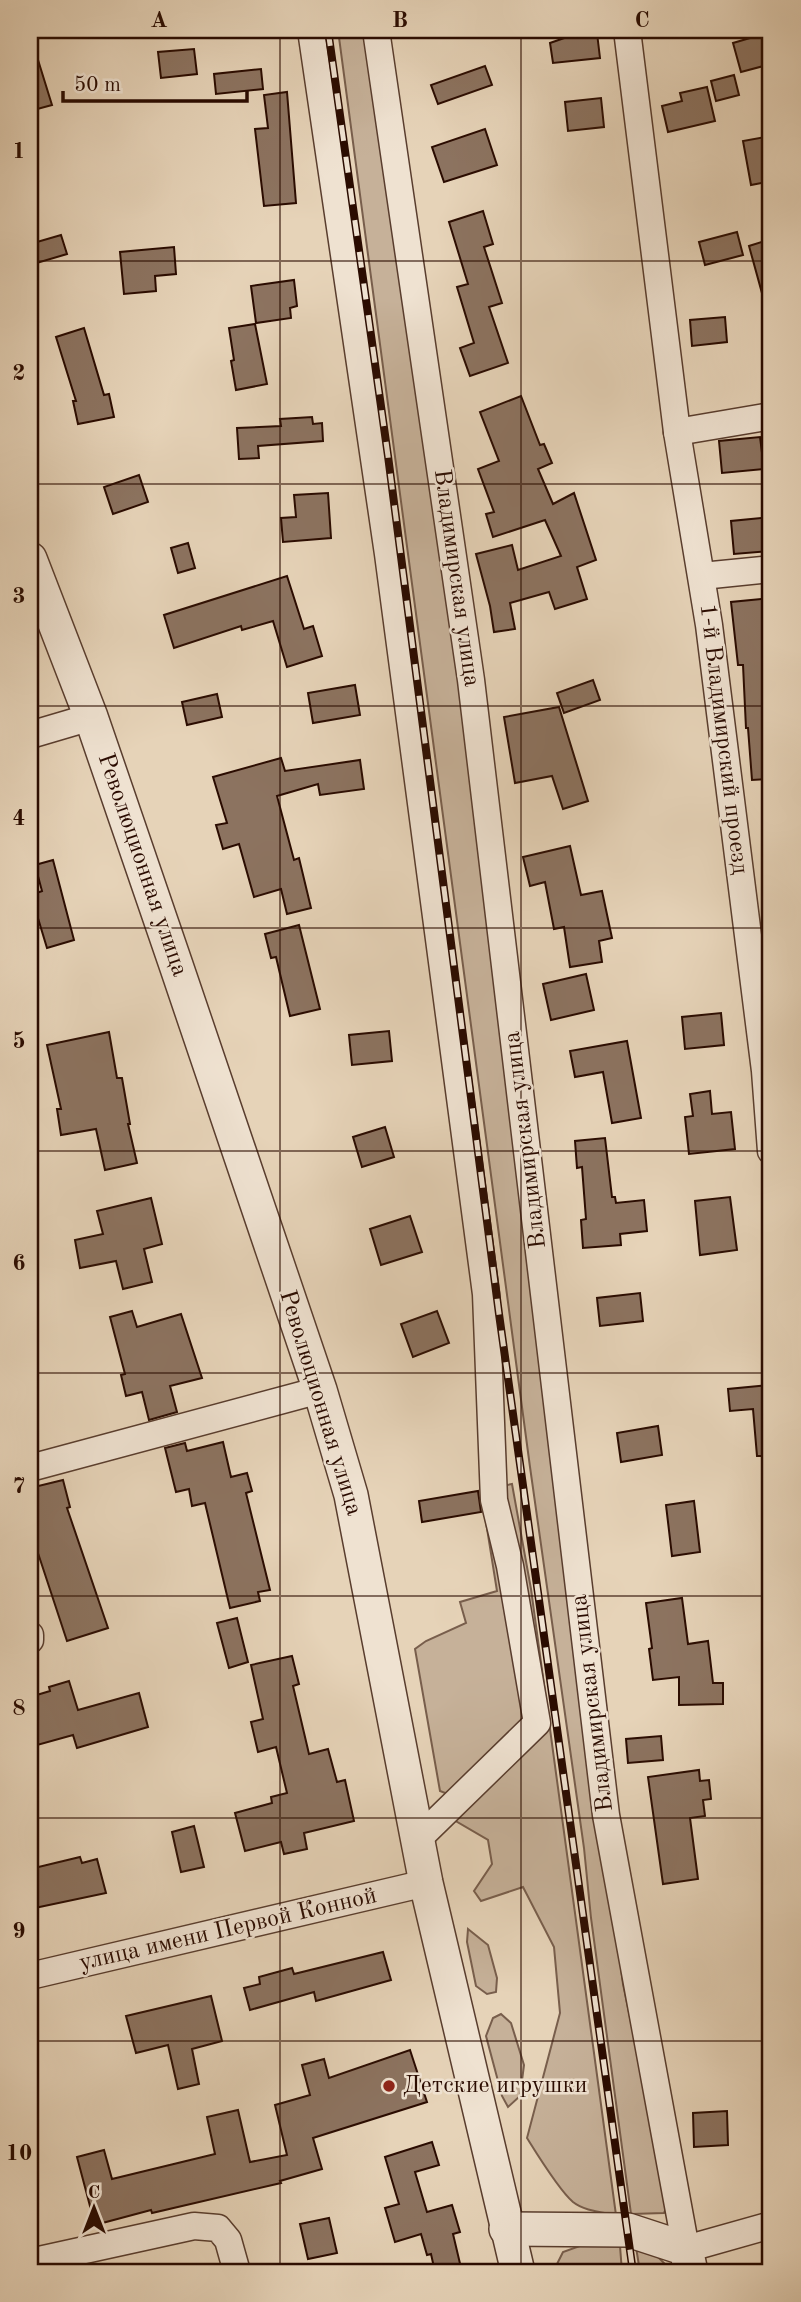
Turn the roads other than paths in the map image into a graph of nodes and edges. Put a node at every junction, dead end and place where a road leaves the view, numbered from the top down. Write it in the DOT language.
graph roads {
  1 [pos="311,30"];
  2 [pos="376,30"];
  3 [pos="627,30"];
  4 [pos="771,416"];
  5 [pos="677,432"];
  6 [pos="30,559"];
  7 [pos="771,569"];
  8 [pos="702,576"];
  9 [pos="91,717"];
  10 [pos="30,735"];
  11 [pos="771,1151"];
  12 [pos="320,1390"];
  13 [pos="30,1468"];
  14 [pos="418,1839"];
  15 [pos="426,1883"];
  16 [pos="30,1976"];
  17 [pos="771,2225"];
  18 [pos="506,2228"];
  19 [pos="689,2261"];
  20 [pos="30,2262"];
  21 [pos="237,2272"];
  22 [pos="518,2272"];
  1 -- 14 [label="street"];
  2 -- 19 [label="street, Владимирская улица"];
  3 -- 5 [label="street, 1-й Владимирский проезд"];
  4 -- 5 [label="street"];
  5 -- 8 [label="street, 1-й Владимирский проезд"];
  6 -- 9 [label="street, Революционная улица"];
  7 -- 8 [label="street, 1-й Владимирский проезд"];
  8 -- 11 [label="street, 1-й Владимирский проезд"];
  9 -- 10 [label="street"];
  9 -- 12 [label="street, Революционная улица"];
  12 -- 13 [label="street"];
  12 -- 14 [label="street, Революционная улица"];
  14 -- 15 [label="street, Революционная улица"];
  15 -- 16 [label="street, улица имени Первой Конной"];
  15 -- 18 [label="street, Революционная улица"];
  17 -- 19 [label="street"];
  18 -- 19 [label="street"];
  18 -- 22 [label="street, Революционная улица"];
  20 -- 21 [label="street"];
}
